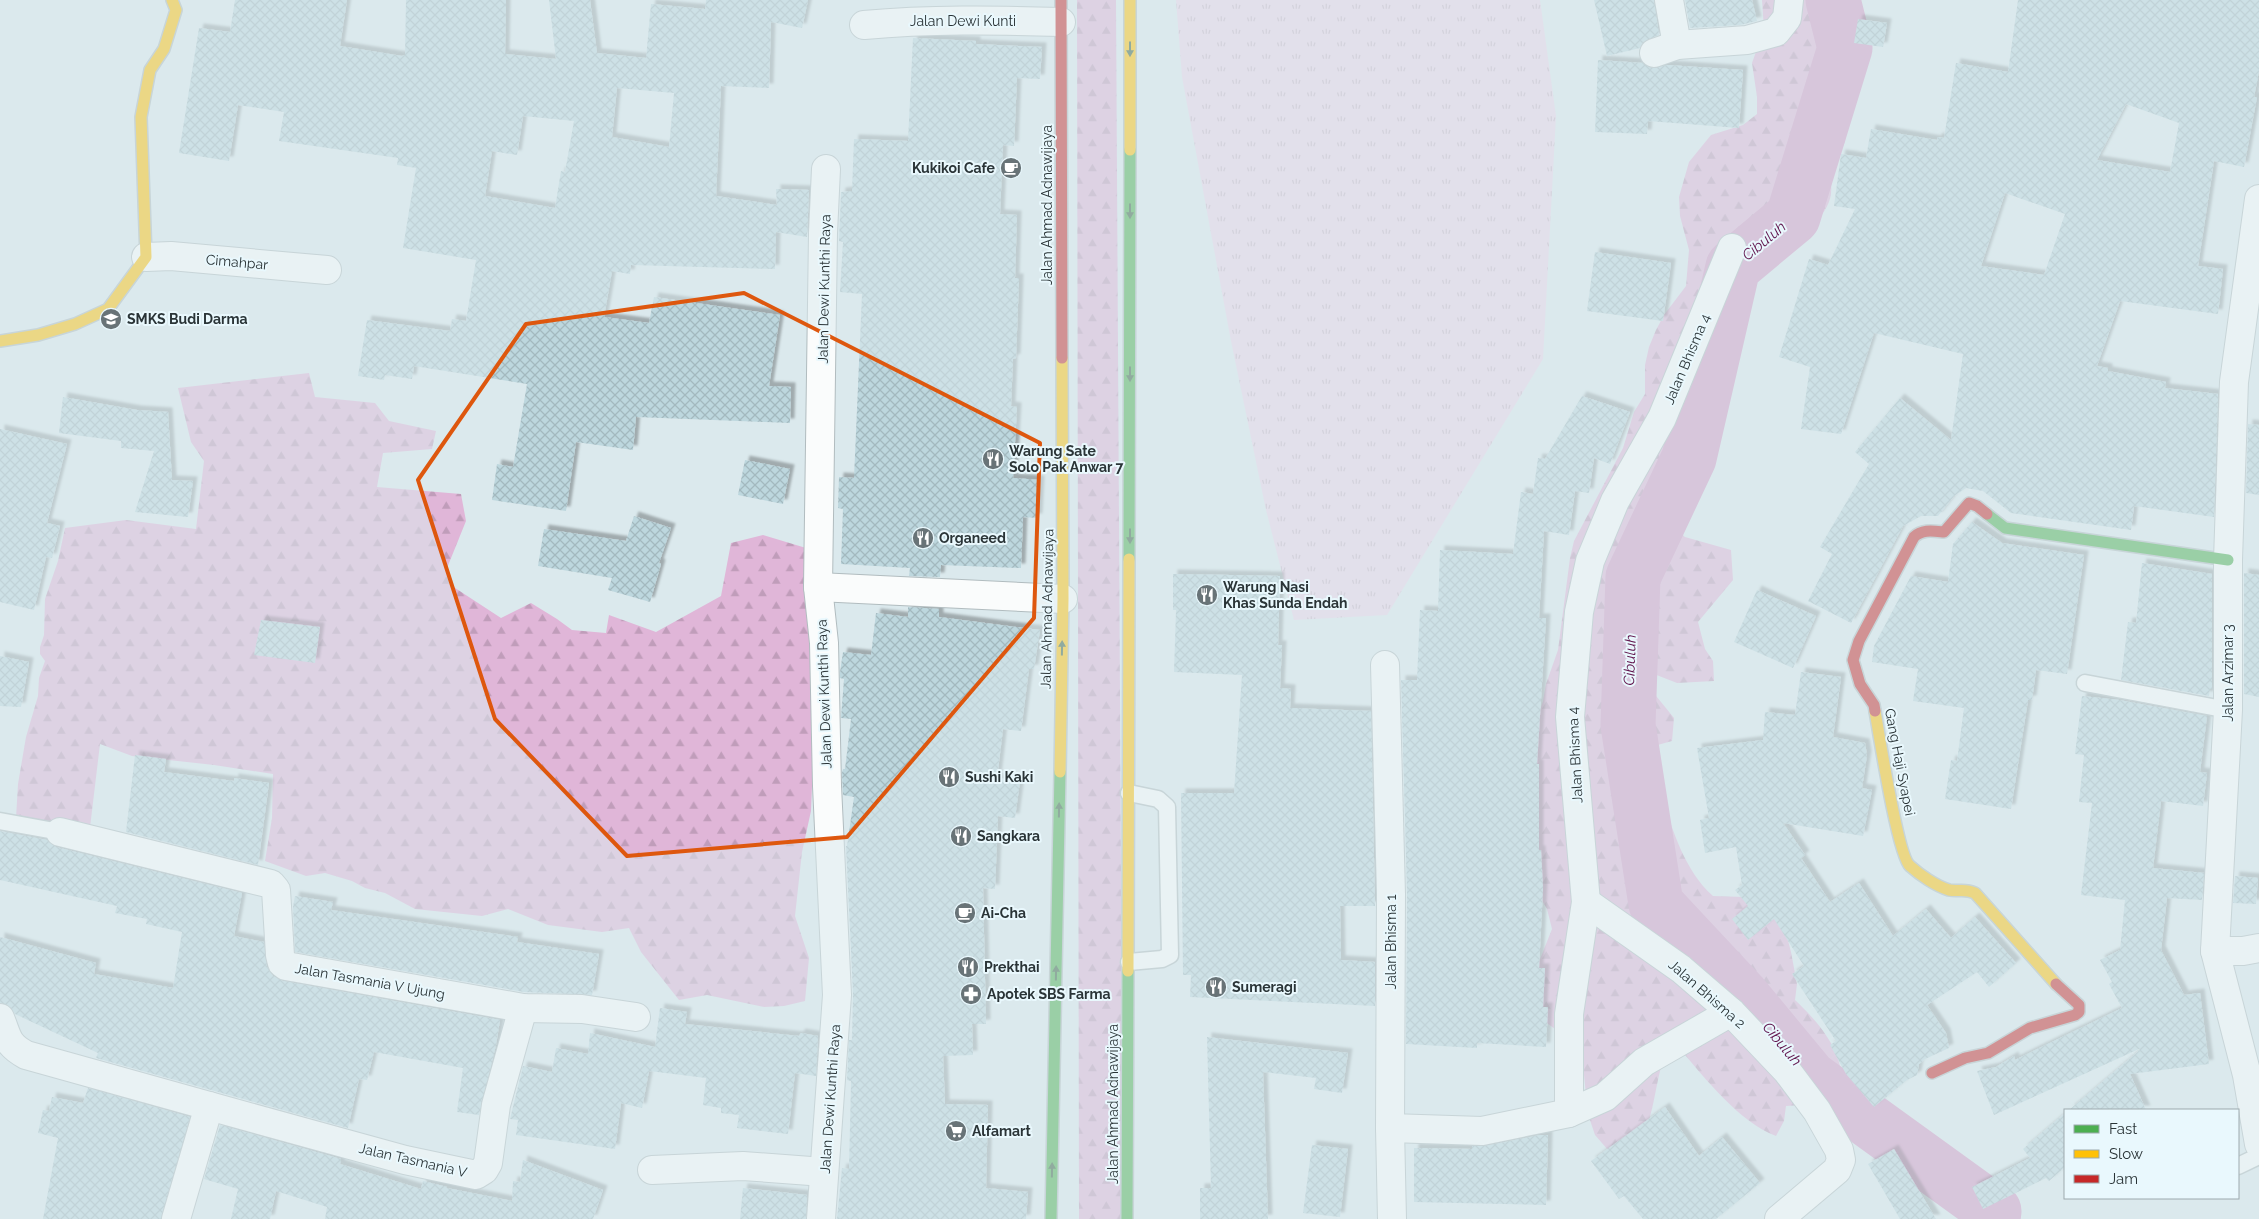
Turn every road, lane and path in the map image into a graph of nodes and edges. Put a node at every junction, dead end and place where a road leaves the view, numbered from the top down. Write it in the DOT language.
graph roads {
  1 [pos="172,0"];
  2 [pos="1130,0"];
  3 [pos="1669,0"];
  4 [pos="1789,0"];
  5 [pos="1061,11"];
  6 [pos="864,25"];
  7 [pos="826,169"];
  8 [pos="2259,199"];
  9 [pos="1732,248"];
  10 [pos="146,257"];
  11 [pos="327,270"];
  12 [pos="0,341"];
  13 [pos="2228,560"];
  14 [pos="818,587"];
  15 [pos="1063,599"];
  16 [pos="1385,664"];
  17 [pos="2085,682"];
  18 [pos="2228,710"];
  19 [pos="1129,793"];
  20 [pos="0,821"];
  21 [pos="60,832"];
  22 [pos="1586,902"];
  23 [pos="2259,948"];
  24 [pos="2215,951"];
  25 [pos="1129,962"];
  26 [pos="523,1008"];
  27 [pos="1731,1012"];
  28 [pos="636,1017"];
  29 [pos="0,1018"];
  30 [pos="1932,1073"];
  31 [pos="209,1106"];
  32 [pos="1569,1113"];
  33 [pos="1390,1128"];
  34 [pos="2259,1144"];
  35 [pos="2259,1156"];
  36 [pos="2239,1166"];
  37 [pos="652,1170"];
  38 [pos="824,1172"];
  39 [pos="176,1219"];
  40 [pos="821,1219"];
  41 [pos="1051,1219"];
  42 [pos="1127,1219"];
  43 [pos="1392,1219"];
  44 [pos="1779,1219"];
  1 -- 10 [label="main road"];
  2 -- 19 [label="main road, Jalan Ahmad Adnawijaya, one-way"];
  3 -- 4 [label="street"];
  5 -- 6 [label="street, Jalan Dewi Kunti"];
  5 -- 15 [label="main road, Jalan Ahmad Adnawijaya"];
  7 -- 14 [label="street, Jalan Dewi Kunthi Raya"];
  8 -- 13 [label="street, Jalan Arzimar 3"];
  9 -- 22 [label="street, Jalan Bhisma 4"];
  10 -- 11 [label="street, Cimahpar"];
  10 -- 12 [label="main road"];
  13 -- 18 [label="street, Jalan Arzimar 3"];
  13 -- 30 [label="main road, Gang Haji Syapei"];
  14 -- 15 [label="street"];
  14 -- 38 [label="street, Jalan Dewi Kunthi Raya"];
  41 -- 15 [label="main road, Jalan Ahmad Adnawijaya, one-way"];
  16 -- 33 [label="street, Jalan Bhisma 1"];
  17 -- 18 [label="lane"];
  18 -- 24 [label="street, Jalan Arzimar 3"];
  19 -- 25 [label="main road, Jalan Ahmad Adnawijaya"];
  19 -- 25 [label="lane"];
  20 -- 21 [label="lane"];
  21 -- 26 [label="street, Jalan Tasmania V Ujung"];
  22 -- 27 [label="street, Jalan Bhisma 2"];
  22 -- 32 [label="street, Jalan Bhisma 4"];
  23 -- 24 [label="street"];
  24 -- 34 [label="street, Jalan Arzimar 3"];
  25 -- 42 [label="main road, Jalan Ahmad Adnawijaya"];
  26 -- 28 [label="street, Jalan Tasmania V Ujung"];
  26 -- 31 [label="street, Jalan Tasmania V"];
  27 -- 32 [label="street"];
  27 -- 44 [label="street, Jalan Bhisma 2"];
  29 -- 31 [label="street, Jalan Tasmania V"];
  31 -- 39 [label="street"];
  32 -- 33 [label="street"];
  33 -- 43 [label="street, Jalan Bhisma 1"];
  35 -- 36 [label="lane"];
  37 -- 38 [label="street"];
  38 -- 40 [label="street, Jalan Dewi Kunthi Raya"];
}
